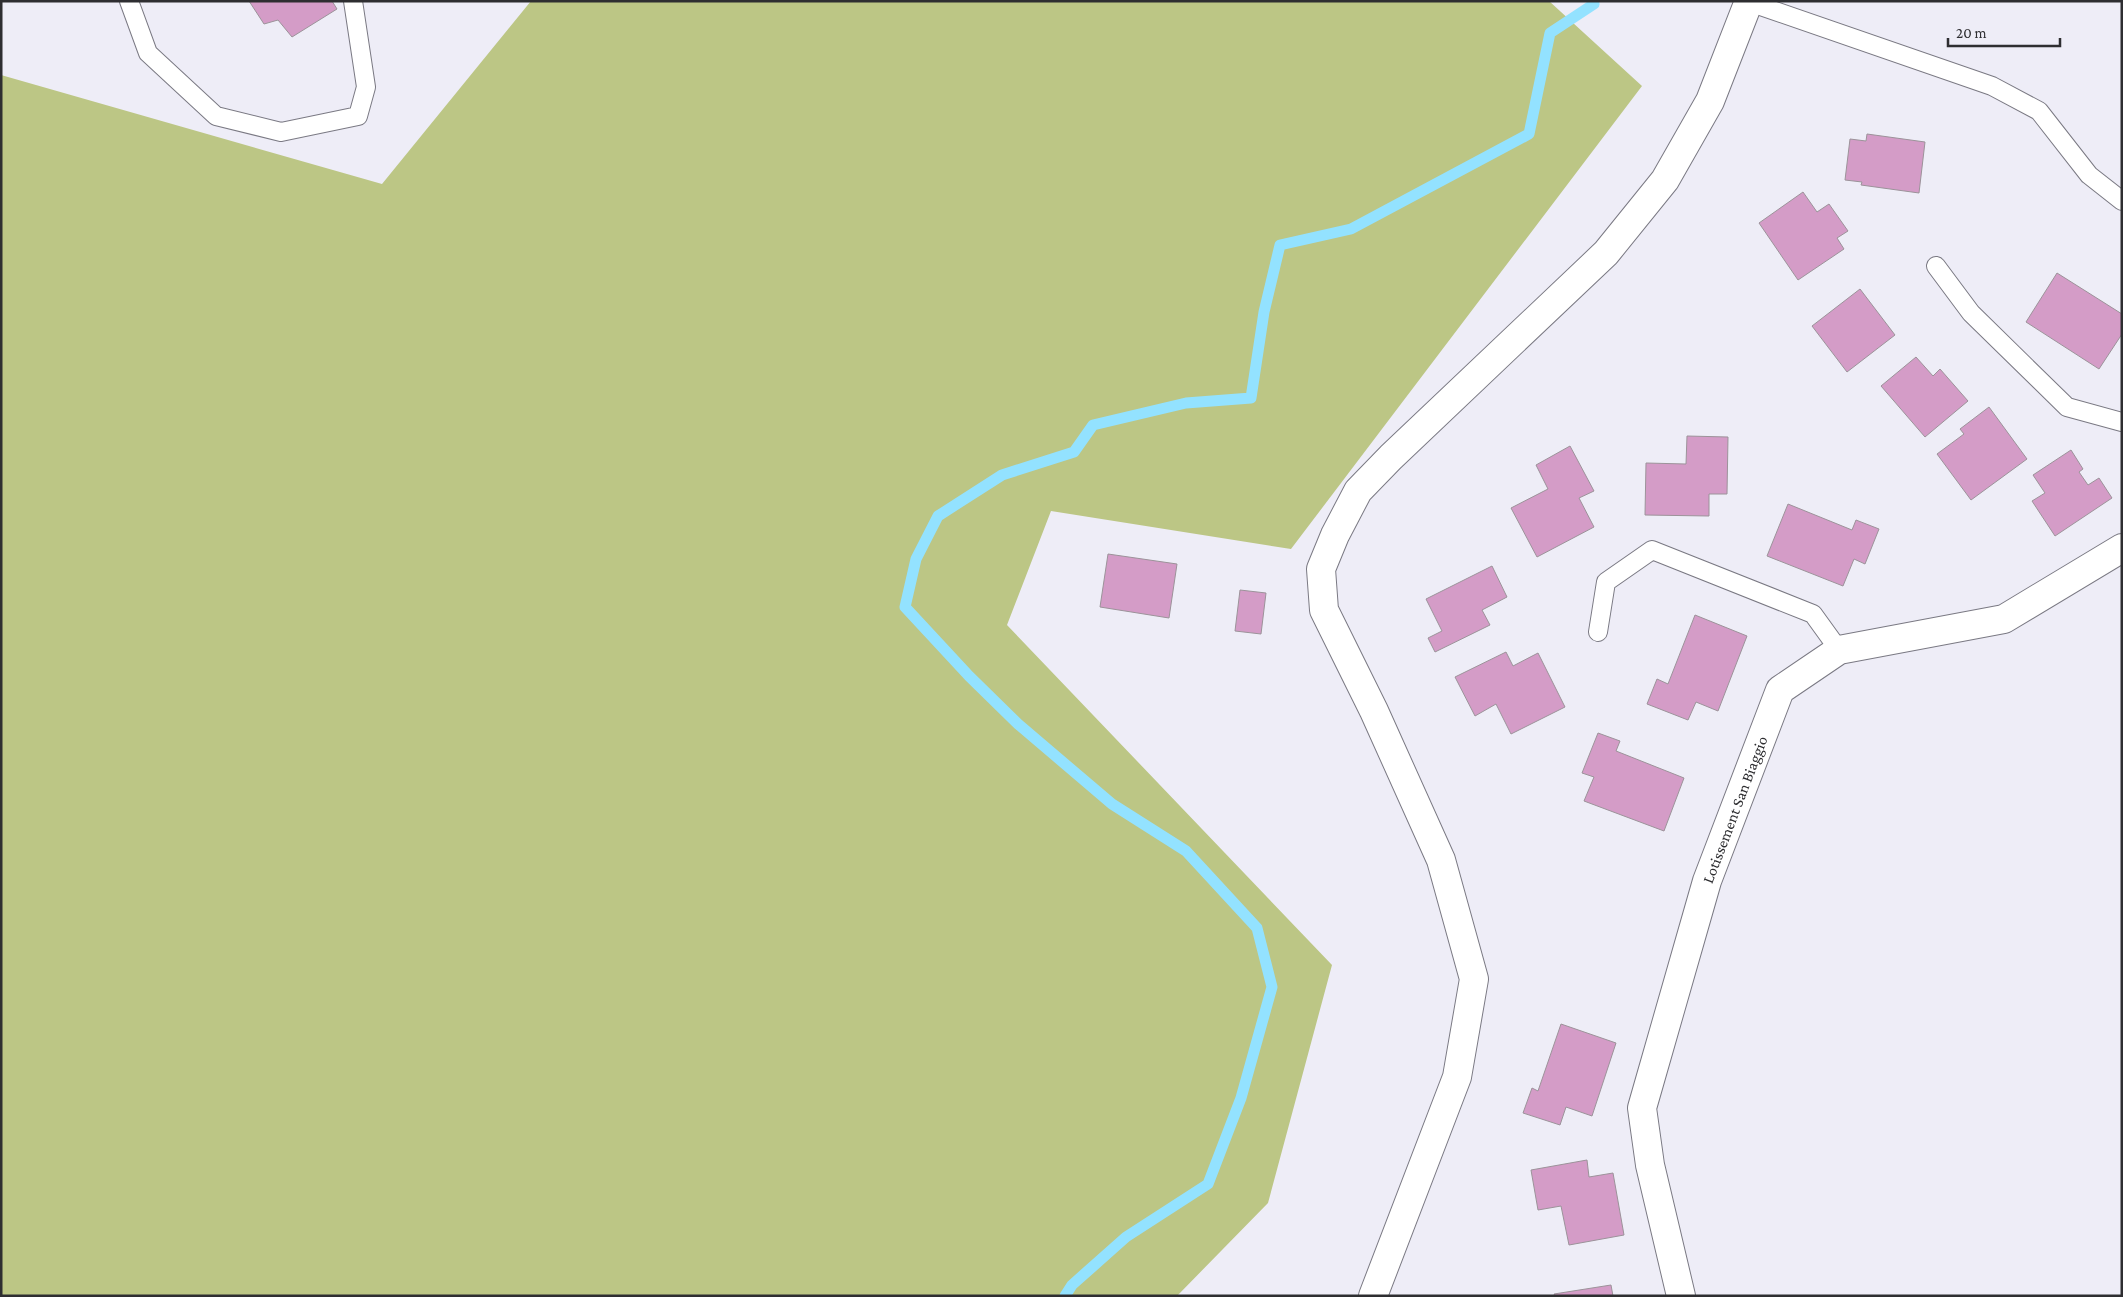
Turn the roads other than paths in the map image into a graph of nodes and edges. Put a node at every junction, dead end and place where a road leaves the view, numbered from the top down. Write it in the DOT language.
graph roads {
  1 [pos="129,1"];
  2 [pos="352,1"];
  3 [pos="1749,2"];
  4 [pos="2122,201"];
  5 [pos="1936,266"];
  6 [pos="2122,422"];
  7 [pos="2122,548"];
  8 [pos="1598,632"];
  9 [pos="1839,650"];
  10 [pos="1373,1296"];
  11 [pos="1681,1296"];
  1 -- 2 [label="lane"];
  3 -- 4 [label="lane"];
  3 -- 10 [label="street"];
  5 -- 6 [label="lane"];
  7 -- 9 [label="street, Lotissement San Biaggio"];
  8 -- 9 [label="lane"];
  9 -- 11 [label="street, Lotissement San Biaggio"];
}
